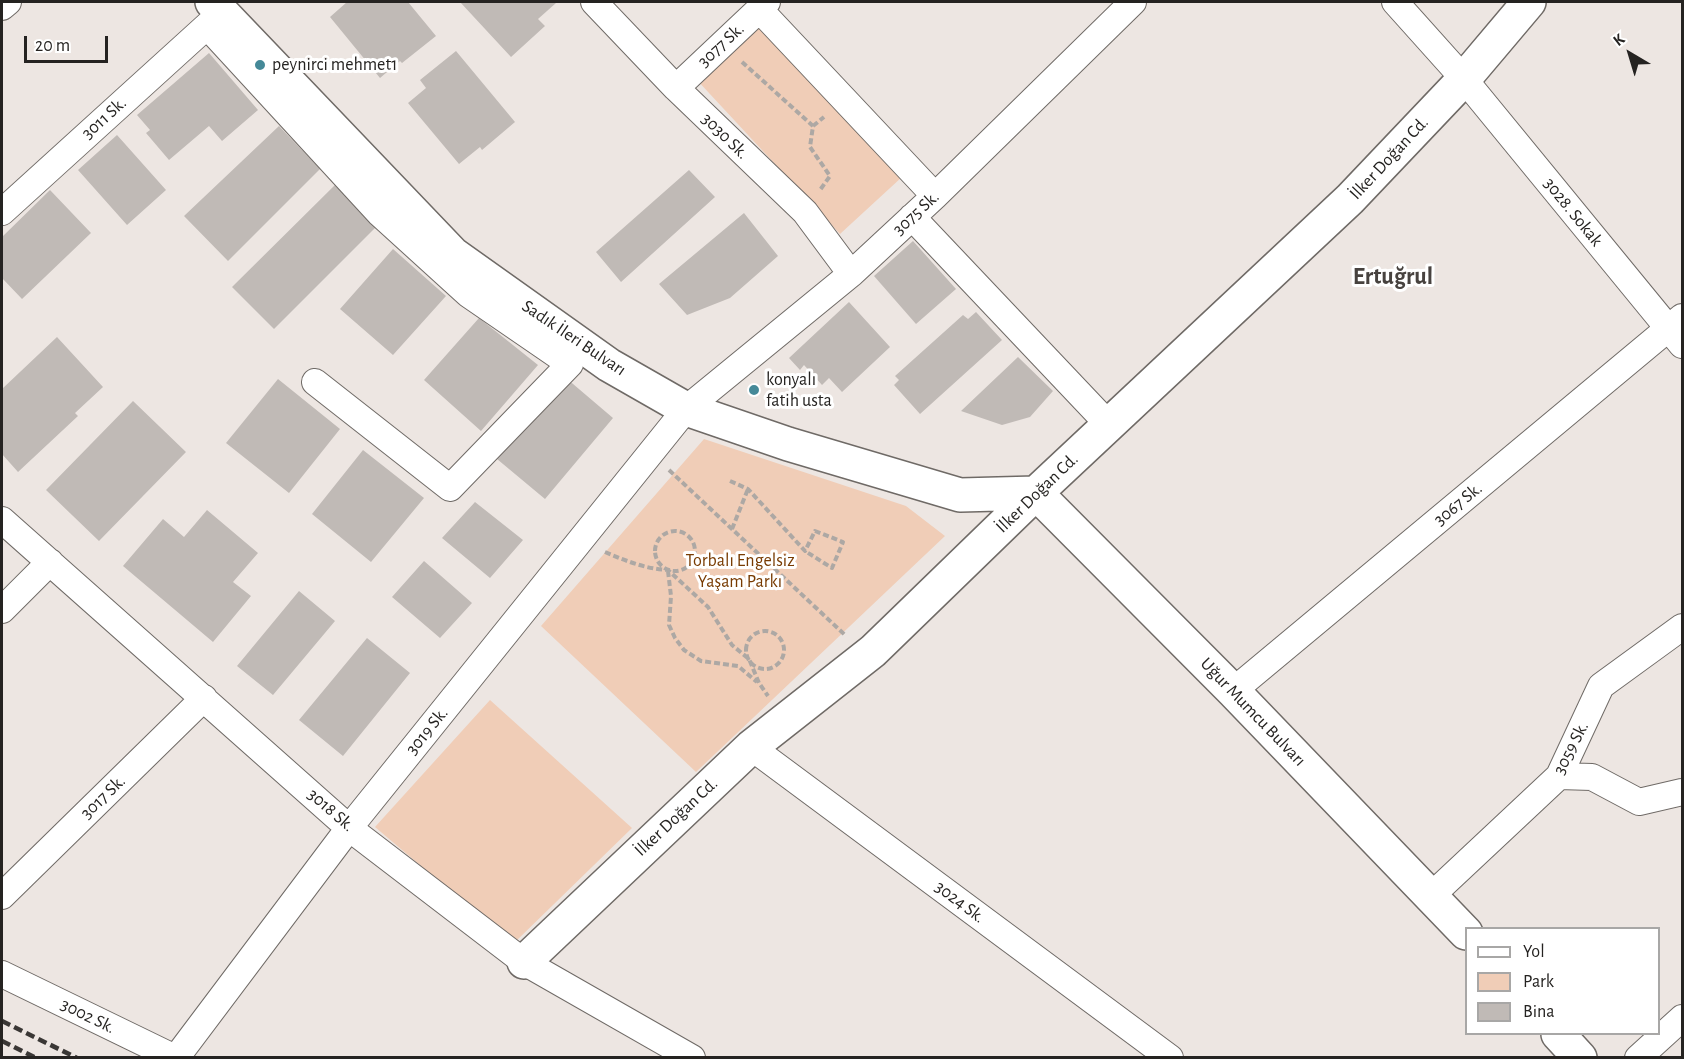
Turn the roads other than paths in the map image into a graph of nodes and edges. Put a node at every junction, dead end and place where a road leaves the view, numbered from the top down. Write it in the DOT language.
graph roads {
  1 [pos="8,2"];
  2 [pos="594,2"];
  3 [pos="1132,2"];
  4 [pos="1395,2"];
  5 [pos="1529,2"];
  6 [pos="763,5"];
  7 [pos="2,7"];
  8 [pos="213,13"];
  9 [pos="1464,79"];
  10 [pos="676,88"];
  11 [pos="934,196"];
  12 [pos="2,212"];
  13 [pos="912,217"];
  14 [pos="851,274"];
  15 [pos="1678,330"];
  16 [pos="315,382"];
  17 [pos="686,409"];
  18 [pos="1109,425"];
  19 [pos="1036,493"];
  20 [pos="2,520"];
  21 [pos="50,562"];
  22 [pos="2,610"];
  23 [pos="1683,627"];
  24 [pos="1233,691"];
  25 [pos="204,698"];
  26 [pos="751,747"];
  27 [pos="1559,776"];
  28 [pos="1683,792"];
  29 [pos="350,828"];
  30 [pos="2,896"];
  31 [pos="1432,896"];
  32 [pos="1465,931"];
  33 [pos="524,962"];
  34 [pos="2,974"];
  35 [pos="1683,1018"];
  36 [pos="1559,1035"];
  37 [pos="175,1058"];
  38 [pos="692,1058"];
  39 [pos="1170,1058"];
  40 [pos="1580,1058"];
  41 [pos="1638,1058"];
  1 -- 7 [label="street"];
  2 -- 10 [label="street, 3030 Sk."];
  3 -- 11 [label="street, 3075 Sk."];
  4 -- 9 [label="street, 3028. Sokak"];
  5 -- 9 [label="main road, İlker Doğan Cd."];
  6 -- 10 [label="street, 3077 Sk."];
  6 -- 11 [label="street"];
  8 -- 12 [label="street, 3011 Sk."];
  8 -- 16 [label="street"];
  8 -- 17 [label="main road, Sadık İleri Bulvarı"];
  9 -- 15 [label="street, 3028. Sokak"];
  9 -- 18 [label="main road, İlker Doğan Cd."];
  10 -- 14 [label="street, 3030 Sk."];
  11 -- 13 [label="street, 3075 Sk."];
  13 -- 14 [label="street, 3075 Sk."];
  13 -- 18 [label="street"];
  14 -- 17 [label="street, 3075 Sk."];
  15 -- 24 [label="street, 3067 Sk."];
  17 -- 19 [label="main road, Sadık İleri Bulvarı"];
  17 -- 29 [label="street, 3019 Sk."];
  18 -- 19 [label="main road, İlker Doğan Cd."];
  19 -- 24 [label="main road, Uğur Mumcu Bulvarı"];
  19 -- 26 [label="main road, İlker Doğan Cd."];
  20 -- 21 [label="street, 3018 Sk."];
  21 -- 22 [label="street"];
  21 -- 25 [label="street, 3018 Sk."];
  23 -- 27 [label="street, 3059 Sk."];
  24 -- 31 [label="main road, Uğur Mumcu Bulvarı"];
  25 -- 29 [label="street, 3018 Sk."];
  25 -- 30 [label="street, 3017 Sk."];
  26 -- 33 [label="main road, İlker Doğan Cd."];
  26 -- 39 [label="street, 3024 Sk."];
  27 -- 28 [label="street"];
  27 -- 31 [label="street, 3059 Sk."];
  29 -- 33 [label="street, 3018 Sk."];
  29 -- 37 [label="street, 3019 Sk."];
  31 -- 32 [label="main road, Uğur Mumcu Bulvarı"];
  33 -- 38 [label="street, 3018 Sk."];
  34 -- 37 [label="street, 3002 Sk."];
  35 -- 41 [label="street"];
  36 -- 40 [label="main road"];
}
